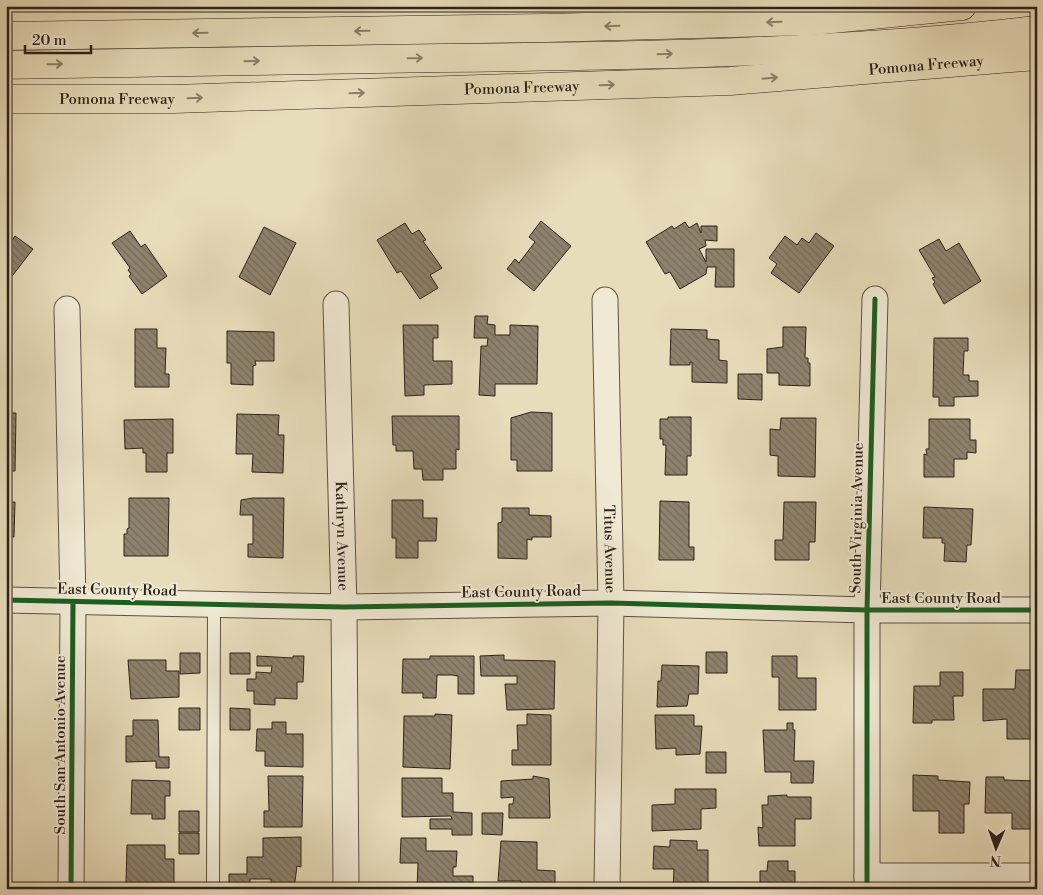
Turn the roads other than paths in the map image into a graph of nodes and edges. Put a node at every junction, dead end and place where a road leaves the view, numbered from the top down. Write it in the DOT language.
graph roads {
  1 [pos="962,6"];
  2 [pos="1037,30"];
  3 [pos="6,36"];
  4 [pos="1037,56"];
  5 [pos="6,64"];
  6 [pos="6,99"];
  7 [pos="874,298"];
  8 [pos="604,300"];
  9 [pos="336,304"];
  10 [pos="67,309"];
  11 [pos="6,600"];
  12 [pos="73,602"];
  13 [pos="611,602"];
  14 [pos="214,605"];
  15 [pos="344,608"];
  16 [pos="867,610"];
  17 [pos="1037,610"];
  18 [pos="1037,876"];
  19 [pos="867,882"];
  20 [pos="71,889"];
  21 [pos="213,889"];
  22 [pos="346,889"];
  23 [pos="607,889"];
  1 -- 3 [label="highway, one-way"];
  5 -- 2 [label="highway, one-way"];
  6 -- 4 [label="highway, Pomona Freeway, one-way"];
  7 -- 16 [label="street, South Virginia Avenue"];
  8 -- 13 [label="street, Titus Avenue"];
  9 -- 15 [label="street, Kathryn Avenue"];
  10 -- 12 [label="street, South San Antonio Avenue"];
  11 -- 12 [label="street, East County Road"];
  12 -- 14 [label="street, East County Road"];
  12 -- 20 [label="street, South San Antonio Avenue"];
  13 -- 15 [label="street, East County Road"];
  13 -- 16 [label="street, East County Road"];
  13 -- 23 [label="street, Titus Avenue"];
  14 -- 15 [label="street, East County Road"];
  14 -- 21 [label="lane"];
  15 -- 22 [label="street, Kathryn Avenue"];
  16 -- 17 [label="street, East County Road"];
  16 -- 19 [label="street, South Virginia Avenue"];
  18 -- 19 [label="street"];
}
